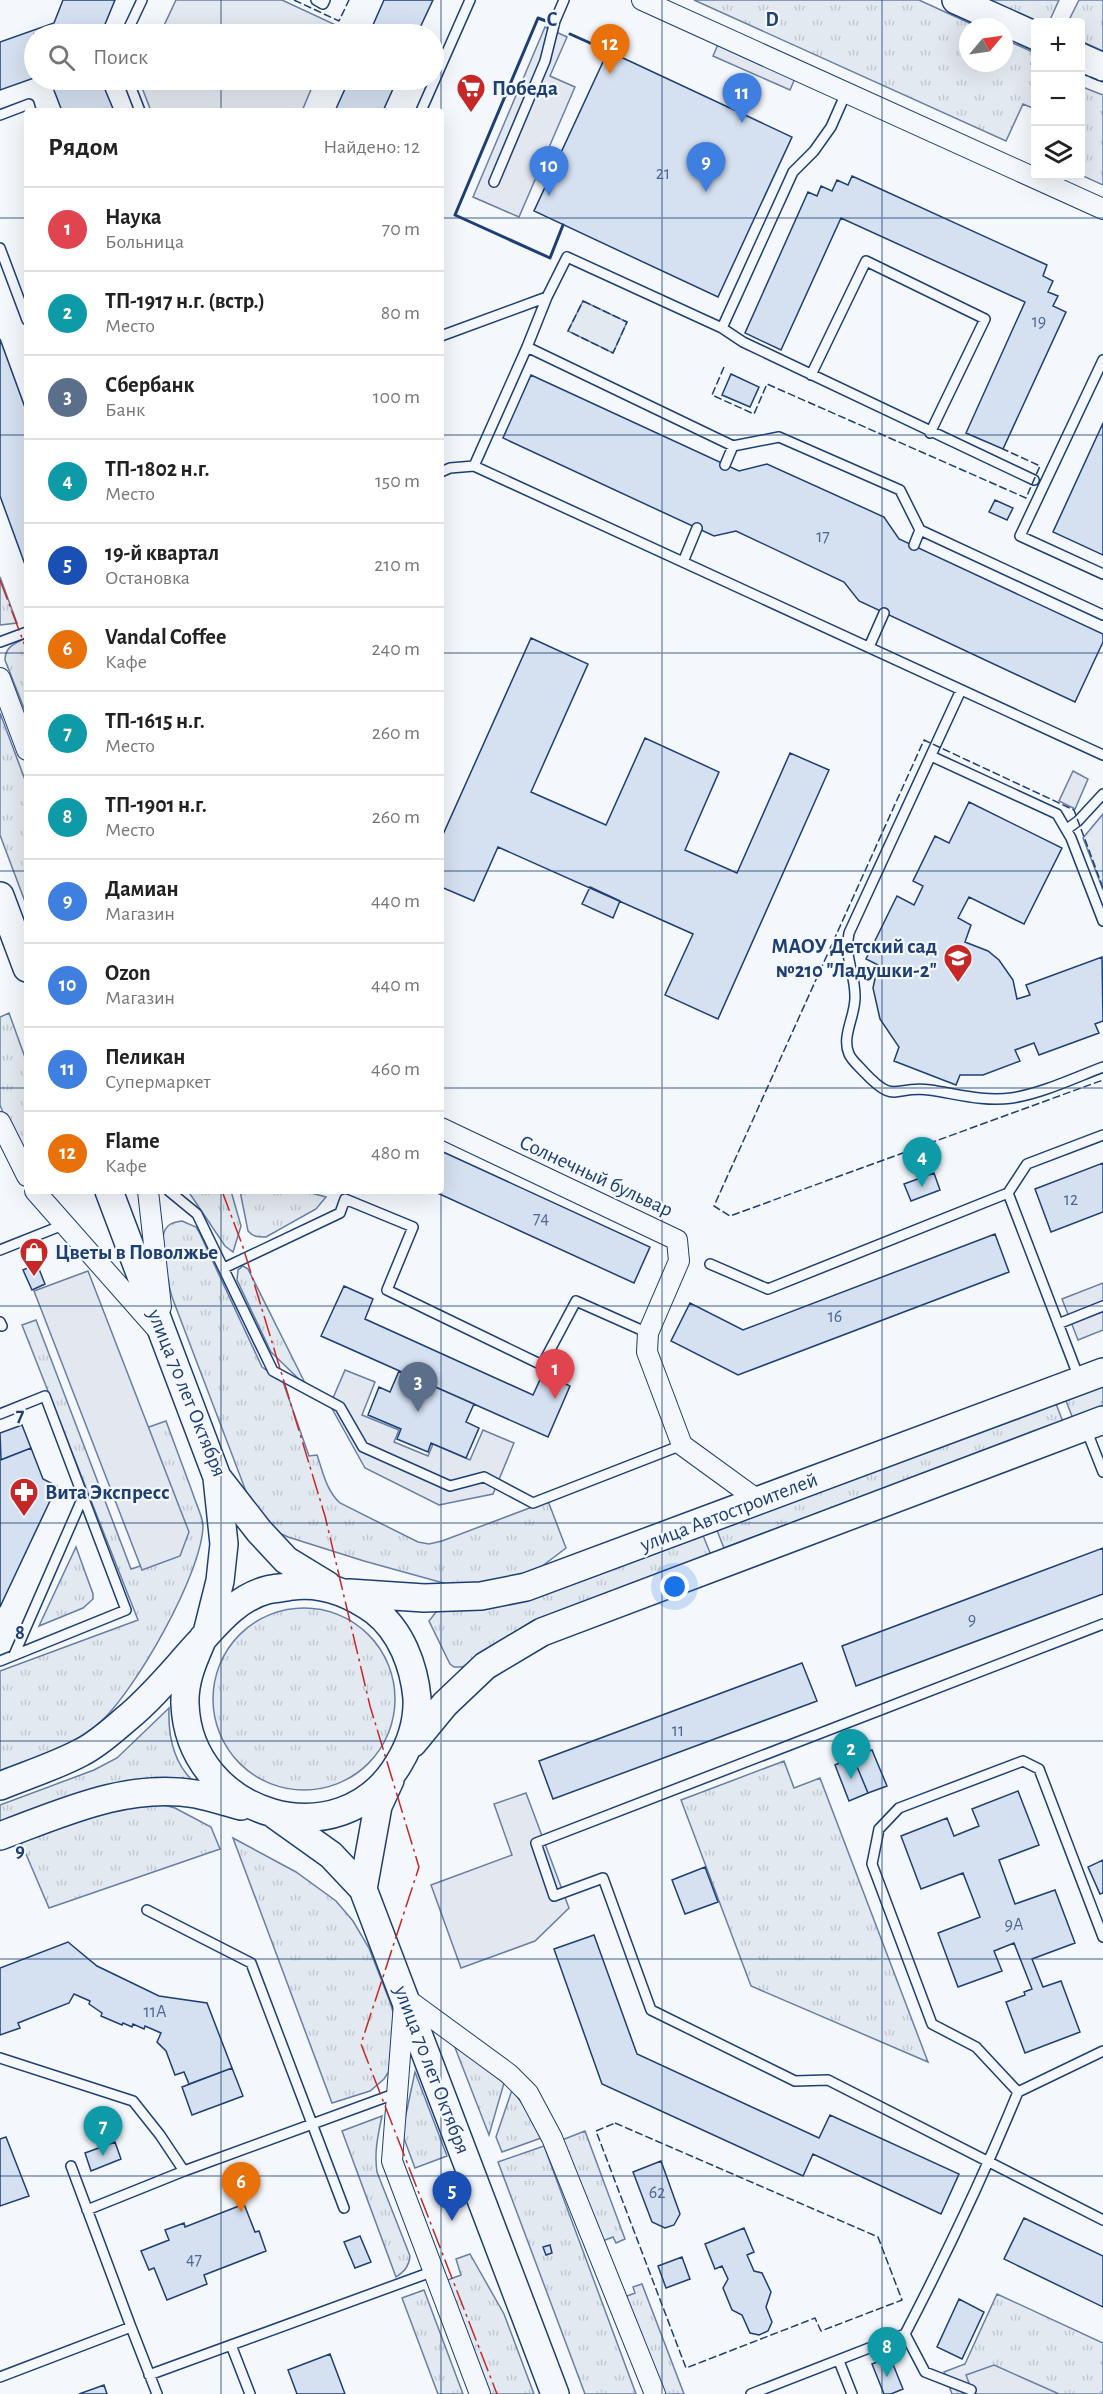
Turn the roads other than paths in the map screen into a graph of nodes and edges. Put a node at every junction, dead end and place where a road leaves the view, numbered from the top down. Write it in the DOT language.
graph roads {
  1 [pos="142,0"];
  2 [pos="316,0"];
  3 [pos="325,0"];
  4 [pos="470,0"];
  5 [pos="564,0"];
  6 [pos="642,0"];
  7 [pos="956,0"];
  8 [pos="131,24"];
  9 [pos="1031,34"];
  10 [pos="444,59"];
  11 [pos="1085,59"];
  12 [pos="1103,67"];
  13 [pos="132,90"];
  14 [pos="430,90"];
  15 [pos="846,93"];
  16 [pos="30,108"];
  17 [pos="140,108"];
  18 [pos="422,108"];
  19 [pos="0,115"];
  20 [pos="494,182"];
  21 [pos="1103,209"];
  22 [pos="0,248"];
  23 [pos="547,297"];
  24 [pos="23,299"];
  25 [pos="722,328"];
  26 [pos="444,335"];
  27 [pos="527,347"];
  28 [pos="1103,360"];
  29 [pos="811,375"];
  30 [pos="930,433"];
  31 [pos="733,446"];
  32 [pos="725,465"];
  33 [pos="474,466"];
  34 [pos="444,471"];
  35 [pos="1034,480"];
  36 [pos="697,528"];
  37 [pos="920,530"];
  38 [pos="914,546"];
  39 [pos="683,562"];
  40 [pos="1103,574"];
  41 [pos="884,613"];
  42 [pos="1103,615"];
  43 [pos="24,633"];
  44 [pos="0,642"];
  45 [pos="869,647"];
  46 [pos="0,678"];
  47 [pos="962,690"];
  48 [pos="24,742"];
  49 [pos="1103,755"];
  50 [pos="931,756"];
  51 [pos="1103,794"];
  52 [pos="1066,829"];
  53 [pos="0,896"];
  54 [pos="1103,921"];
  55 [pos="24,961"];
  56 [pos="1103,1066"];
  57 [pos="0,1122"];
  58 [pos="444,1129"];
  59 [pos="1103,1135"];
  60 [pos="24,1170"];
  61 [pos="1008,1193"];
  62 [pos="37,1194"];
  63 [pos="110,1194"];
  64 [pos="147,1194"];
  65 [pos="173,1194"];
  66 [pos="347,1195"];
  67 [pos="63,1225"];
  68 [pos="0,1250"];
  69 [pos="710,1264"];
  70 [pos="224,1268"];
  71 [pos="1103,1306"];
  72 [pos="1058,1324"];
  73 [pos="648,1333"];
  74 [pos="164,1336"];
  75 [pos="1091,1376"];
  76 [pos="0,1414"];
  77 [pos="1094,1424"];
  78 [pos="682,1445"];
  79 [pos="1103,1472"];
  80 [pos="217,1477"];
  81 [pos="83,1497"];
  82 [pos="759,1501"];
  83 [pos="339,1591"];
  84 [pos="1103,1624"];
  85 [pos="206,1634"];
  86 [pos="14,1655"];
  87 [pos="0,1661"];
  88 [pos="408,1749"];
  89 [pos="393,1774"];
  90 [pos="0,1786"];
  91 [pos="267,1812"];
  92 [pos="0,1836"];
  93 [pos="363,1889"];
  94 [pos="147,1911"];
  95 [pos="1103,1937"];
  96 [pos="404,1997"];
  97 [pos="1103,2051"];
  98 [pos="0,2058"];
  99 [pos="399,2092"];
  100 [pos="1018,2092"];
  101 [pos="313,2125"];
  102 [pos="988,2163"];
  103 [pos="71,2166"];
  104 [pos="184,2171"];
  105 [pos="344,2208"];
  106 [pos="87,2210"];
  107 [pos="1103,2220"];
  108 [pos="434,2271"];
  109 [pos="131,2327"];
  110 [pos="905,2334"];
  111 [pos="231,2345"];
  112 [pos="839,2361"];
  113 [pos="149,2375"];
  114 [pos="0,2377"];
  115 [pos="971,2390"];
  116 [pos="157,2394"];
  117 [pos="249,2394"];
  118 [pos="480,2394"];
  119 [pos="555,2394"];
  120 [pos="656,2394"];
  121 [pos="751,2394"];
  122 [pos="852,2394"];
  1 -- 8 [label="lane"];
  2 -- 3 [label="lane"];
  4 -- 10 [label="lane"];
  5 -- 20 [label="lane"];
  6 -- 15 [label="street"];
  7 -- 9 [label="main road"];
  11 -- 12 [label="main road"];
  13 -- 17 [label="lane"];
  14 -- 18 [label="lane"];
  15 -- 21 [label="street"];
  15 -- 25 [label="lane"];
  16 -- 19 [label="lane"];
  22 -- 24 [label="lane"];
  23 -- 25 [label="lane"];
  23 -- 26 [label="lane"];
  23 -- 27 [label="lane"];
  25 -- 29 [label="lane"];
  27 -- 31 [label="lane"];
  27 -- 33 [label="lane"];
  28 -- 40 [label="lane"];
  29 -- 30 [label="lane"];
  29 -- 30 [label="lane"];
  30 -- 35 [label="lane"];
  31 -- 32 [label="lane"];
  31 -- 37 [label="lane"];
  33 -- 34 [label="lane"];
  33 -- 39 [label="lane"];
  36 -- 39 [label="lane"];
  37 -- 38 [label="lane"];
  37 -- 42 [label="lane"];
  39 -- 45 [label="lane"];
  41 -- 45 [label="lane"];
  43 -- 44 [label="lane"];
  45 -- 47 [label="lane"];
  46 -- 48 [label="street"];
  47 -- 49 [label="lane"];
  47 -- 50 [label="lane"];
  50 -- 52 [label="lane"];
  50 -- 56 [label="lane"];
  51 -- 52 [label="lane"];
  52 -- 54 [label="lane"];
  53 -- 55 [label="main road"];
  57 -- 60 [label="street"];
  58 -- 73 [label="street, Солнечный бульвар"];
  59 -- 61 [label="lane"];
  61 -- 69 [label="lane"];
  61 -- 72 [label="lane"];
  62 -- 67 [label="street"];
  63 -- 74 [label="main road, улица 70 лет Октября"];
  64 -- 74 [label="street"];
  65 -- 70 [label="lane"];
  66 -- 70 [label="lane"];
  66 -- 73 [label="lane"];
  67 -- 68 [label="lane"];
  67 -- 74 [label="street"];
  70 -- 78 [label="lane"];
  71 -- 72 [label="lane"];
  72 -- 75 [label="lane"];
  73 -- 78 [label="street, Солнечный бульвар"];
  74 -- 80 [label="main road, улица 70 лет Октября"];
  75 -- 82 [label="main road, улица Автостроителей"];
  76 -- 81 [label="lane"];
  77 -- 79 [label="lane"];
  77 -- 88 [label="main road"];
  78 -- 82 [label="street"];
  80 -- 83 [label="main road, улица 70 лет Октября"];
  80 -- 85 [label="main road"];
  81 -- 86 [label="lane"];
  81 -- 86 [label="lane"];
  82 -- 83 [label="main road, улица Автостроителей"];
  83 -- 85 [label="main road, улица Автостроителей"];
  83 -- 88 [label="main road, улица 70 лет Октября"];
  84 -- 102 [label="lane"];
  85 -- 90 [label="main road"];
  85 -- 91 [label="main road"];
  86 -- 87 [label="lane"];
  88 -- 89 [label="main road"];
  89 -- 91 [label="main road"];
  89 -- 93 [label="main road"];
  91 -- 92 [label="main road"];
  91 -- 93 [label="main road, улица 70 лет Октября"];
  93 -- 96 [label="main road, улица 70 лет Октября"];
  94 -- 101 [label="lane"];
  95 -- 100 [label="lane"];
  96 -- 99 [label="street"];
  96 -- 119 [label="main road, улица 70 лет Октября"];
  96 -- 120 [label="street"];
  97 -- 100 [label="lane"];
  98 -- 104 [label="lane"];
  99 -- 101 [label="lane"];
  99 -- 108 [label="street"];
  100 -- 102 [label="lane"];
  101 -- 104 [label="lane"];
  101 -- 105 [label="lane"];
  102 -- 107 [label="lane"];
  102 -- 110 [label="lane"];
  103 -- 106 [label="lane"];
  104 -- 106 [label="lane"];
  106 -- 109 [label="lane"];
  108 -- 111 [label="lane"];
  108 -- 118 [label="street"];
  109 -- 113 [label="lane"];
  109 -- 114 [label="lane"];
  110 -- 112 [label="lane"];
  110 -- 115 [label="lane"];
  111 -- 113 [label="lane"];
  111 -- 117 [label="lane"];
  112 -- 121 [label="lane"];
  112 -- 122 [label="lane"];
  113 -- 116 [label="lane"];
}
